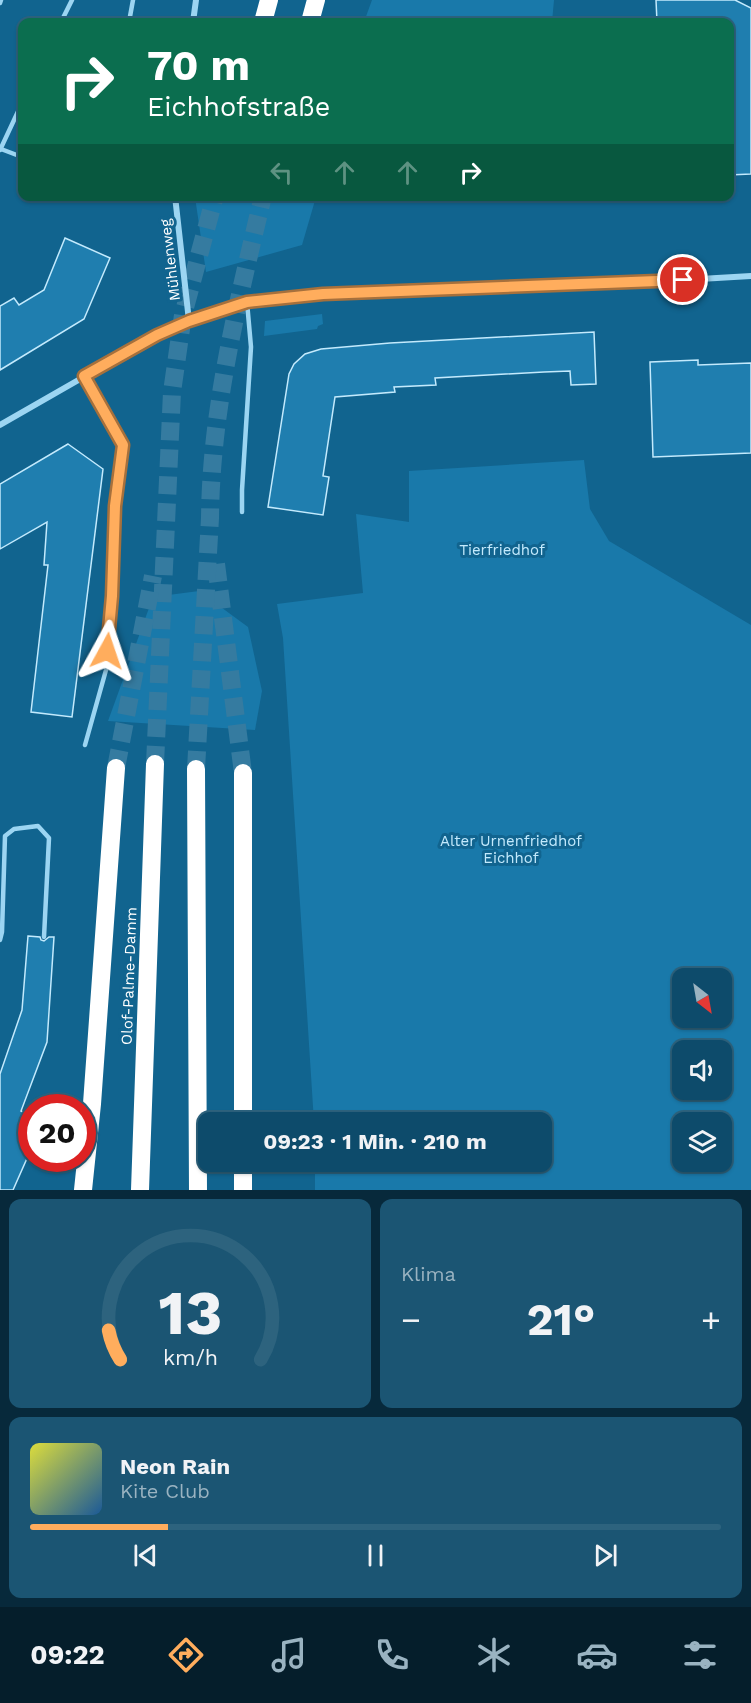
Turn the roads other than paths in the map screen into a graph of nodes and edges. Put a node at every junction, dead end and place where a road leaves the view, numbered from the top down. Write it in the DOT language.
graph roads {
  1 [pos="72,0"];
  2 [pos="133,0"];
  3 [pos="196,0"];
  4 [pos="269,0"];
  5 [pos="316,0"];
  6 [pos="63,18"];
  7 [pos="130,18"];
  8 [pos="194,18"];
  9 [pos="264,18"];
  10 [pos="311,18"];
  11 [pos="18,111"];
  12 [pos="0,149"];
  13 [pos="18,156"];
  14 [pos="176,201"];
  15 [pos="751,276"];
  16 [pos="247,302"];
  17 [pos="189,321"];
  18 [pos="84,376"];
  19 [pos="0,425"];
  20 [pos="242,512"];
  21 [pos="85,745"];
  22 [pos="155,764"];
  23 [pos="116,768"];
  24 [pos="196,769"];
  25 [pos="243,773"];
  26 [pos="44,937"];
  27 [pos="0,940"];
  28 [pos="243,1112"];
  29 [pos="243,1172"];
  30 [pos="83,1190"];
  31 [pos="140,1190"];
  32 [pos="198,1190"];
  33 [pos="243,1190"];
  1 -- 6 [label="lane"];
  2 -- 7 [label="lane"];
  3 -- 8 [label="street"];
  4 -- 9 [label="highway"];
  5 -- 10 [label="highway"];
  11 -- 12 [label="lane"];
  12 -- 13 [label="lane"];
  14 -- 17 [label="street, Mühlenweg"];
  15 -- 16 [label="street"];
  16 -- 17 [label="street"];
  16 -- 20 [label="lane"];
  17 -- 18 [label="street"];
  18 -- 19 [label="street"];
  18 -- 21 [label="lane"];
  22 -- 31 [label="highway, Olof-Palme-Damm"];
  23 -- 30 [label="highway"];
  24 -- 32 [label="highway"];
  25 -- 28 [label="highway"];
  26 -- 27 [label="lane"];
  29 -- 33 [label="highway"];
}
